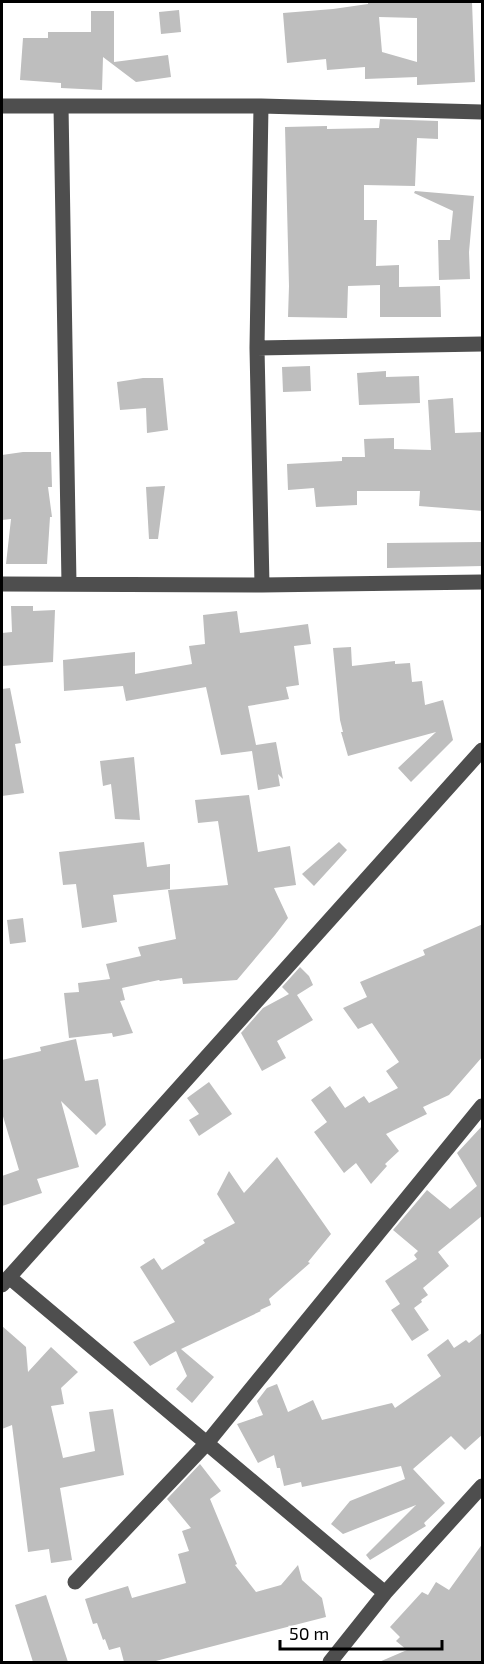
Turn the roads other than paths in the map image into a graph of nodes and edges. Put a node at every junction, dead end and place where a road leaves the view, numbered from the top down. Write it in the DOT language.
graph roads {
  1 [pos="2,106"];
  2 [pos="61,106"];
  3 [pos="261,106"];
  4 [pos="483,112"];
  5 [pos="483,345"];
  6 [pos="257,348"];
  7 [pos="483,582"];
  8 [pos="2,584"];
  9 [pos="69,584"];
  10 [pos="262,585"];
  11 [pos="483,750"];
  12 [pos="483,1106"];
  13 [pos="5,1281"];
  14 [pos="207,1443"];
  15 [pos="483,1486"];
  16 [pos="75,1582"];
  17 [pos="385,1593"];
  18 [pos="330,1662"];
  1 -- 2 [label="street"];
  2 -- 3 [label="street"];
  2 -- 9 [label="street"];
  3 -- 4 [label="street"];
  3 -- 6 [label="street"];
  5 -- 6 [label="street"];
  6 -- 10 [label="street"];
  7 -- 10 [label="street"];
  8 -- 9 [label="street"];
  9 -- 10 [label="street"];
  11 -- 13 [label="street"];
  12 -- 14 [label="street"];
  13 -- 14 [label="street"];
  14 -- 16 [label="street"];
  14 -- 17 [label="street"];
  15 -- 17 [label="street"];
  17 -- 18 [label="street"];
}
